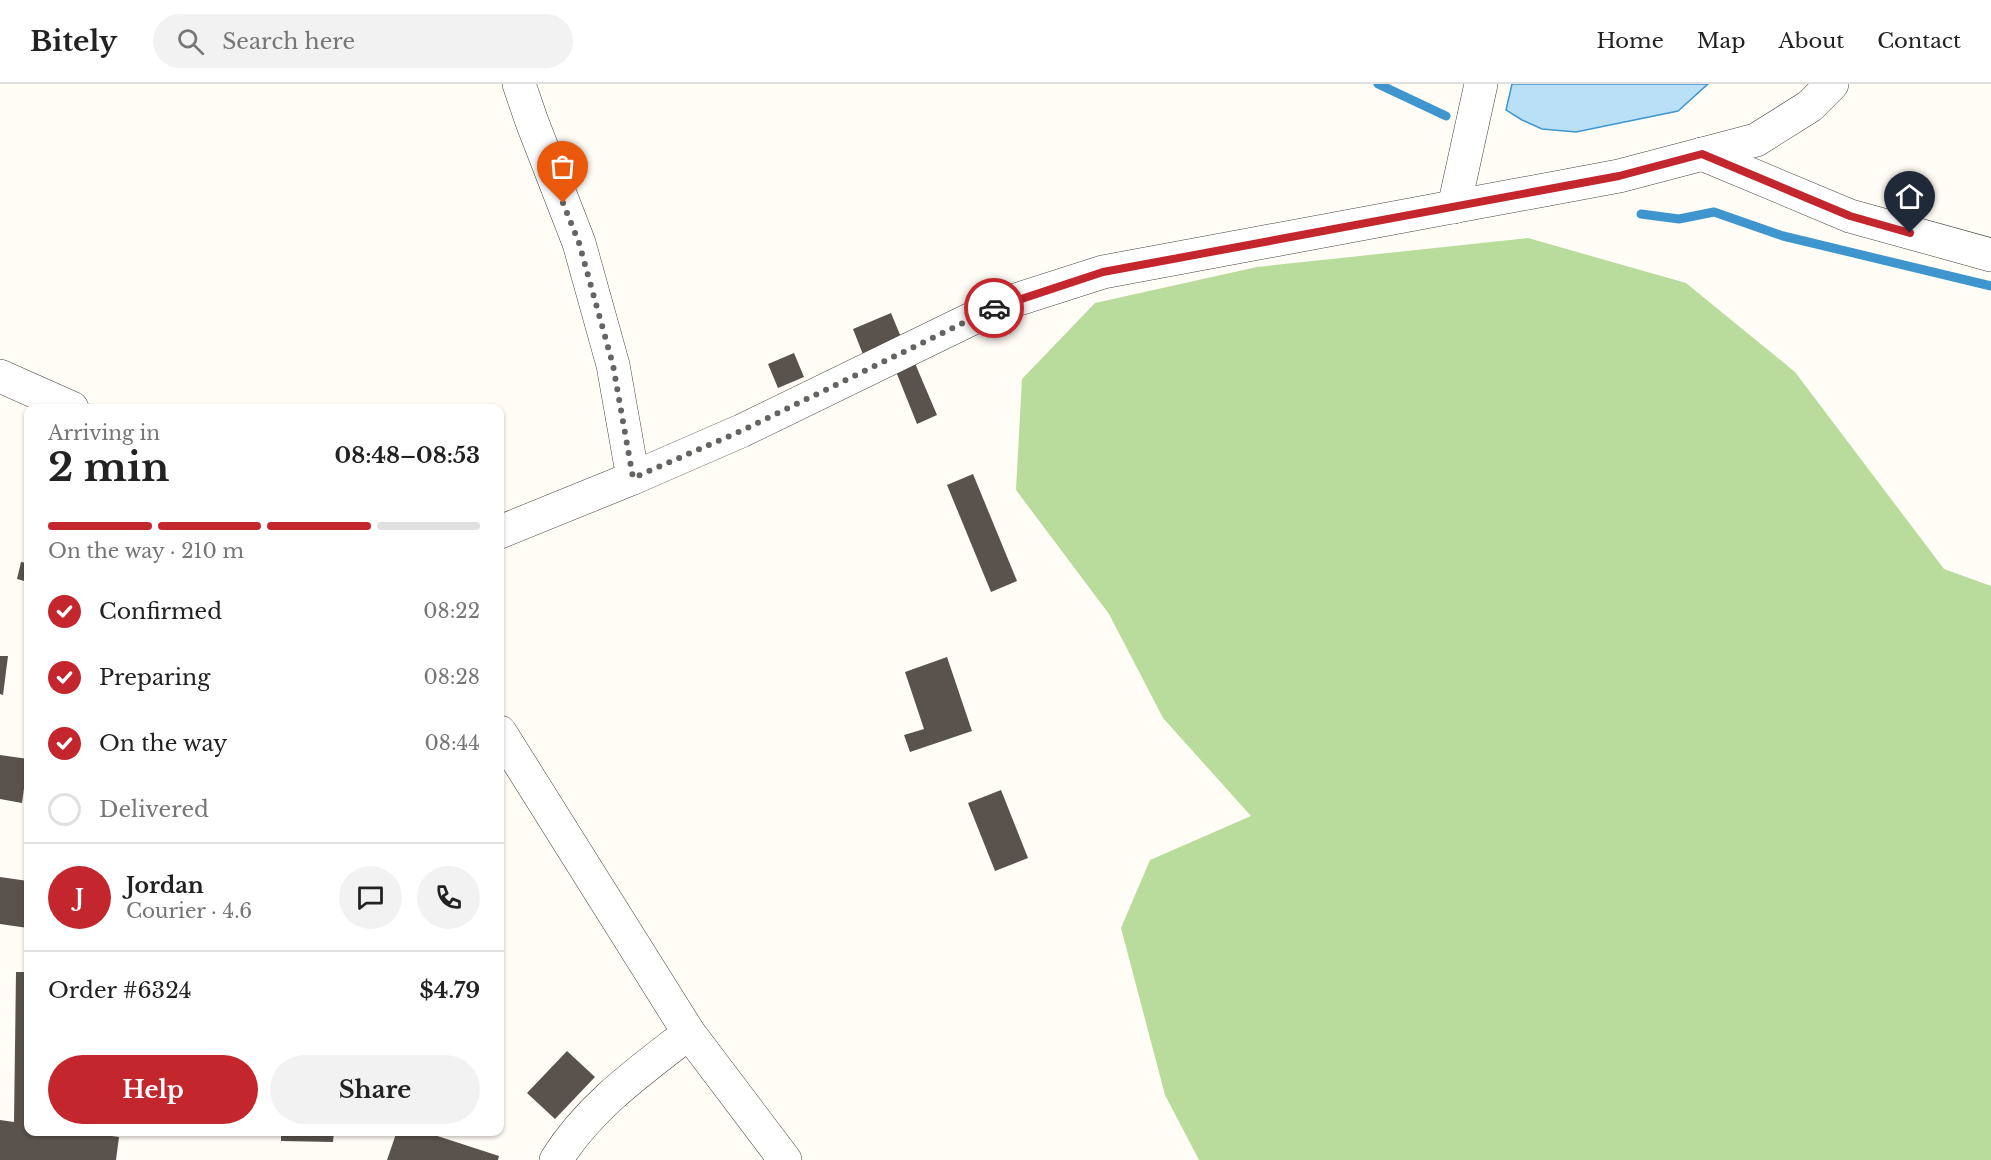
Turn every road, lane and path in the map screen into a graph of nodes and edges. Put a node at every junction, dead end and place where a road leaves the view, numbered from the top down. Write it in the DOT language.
graph roads {
  1 [pos="519,84"];
  2 [pos="1481,84"];
  3 [pos="1832,84"];
  4 [pos="1702,154"];
  5 [pos="1455,207"];
  6 [pos="1991,255"];
  7 [pos="0,376"];
  8 [pos="63,404"];
  9 [pos="633,478"];
  10 [pos="504,530"];
  11 [pos="504,738"];
  12 [pos="689,1033"];
  13 [pos="556,1160"];
  14 [pos="785,1160"];
  1 -- 9 [label="street"];
  2 -- 5 [label="street"];
  3 -- 4 [label="street"];
  4 -- 5 [label="street"];
  4 -- 6 [label="street"];
  5 -- 9 [label="street"];
  7 -- 8 [label="street"];
  9 -- 10 [label="street"];
  11 -- 12 [label="street"];
  12 -- 13 [label="street"];
  12 -- 14 [label="street"];
}
